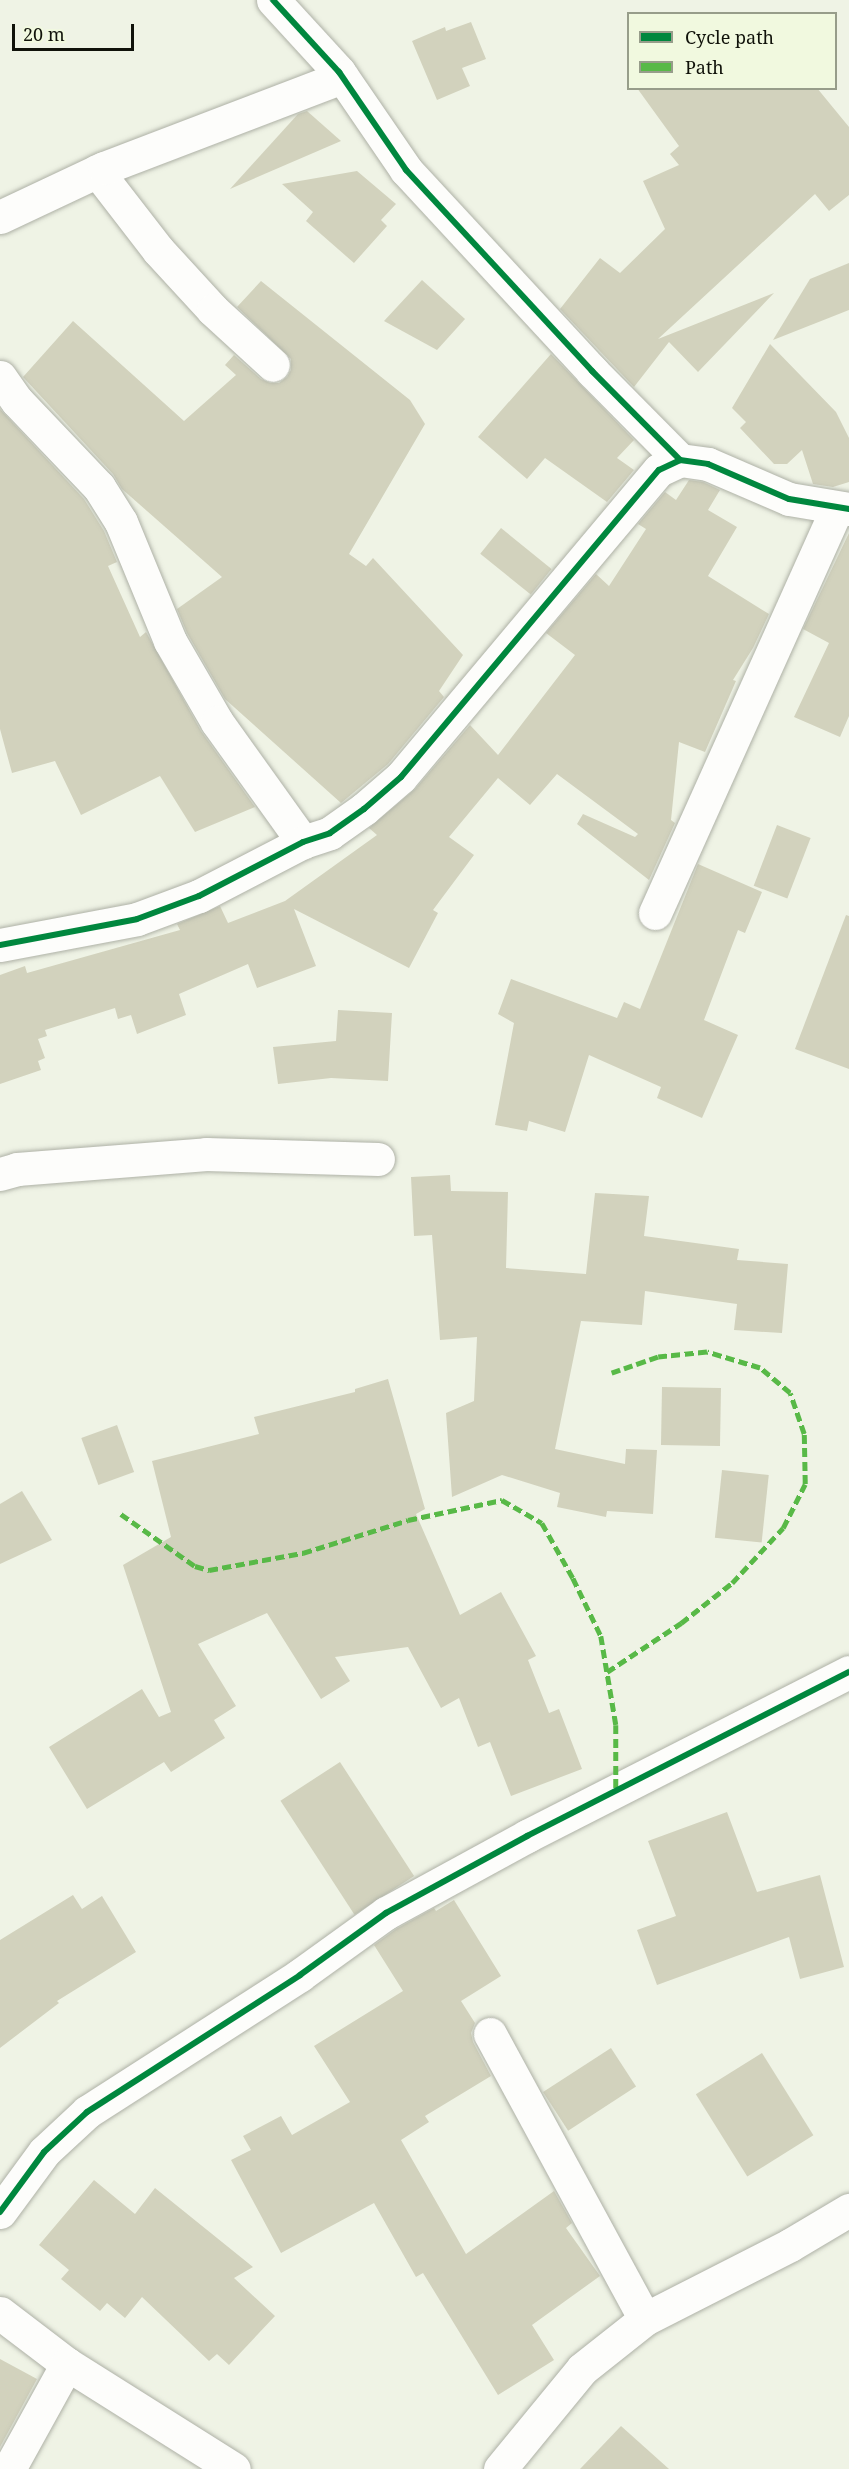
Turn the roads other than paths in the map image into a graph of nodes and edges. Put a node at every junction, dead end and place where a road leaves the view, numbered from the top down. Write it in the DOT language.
graph roads {
  1 [pos="273,0"];
  2 [pos="342,77"];
  3 [pos="97,171"];
  4 [pos="0,218"];
  5 [pos="273,365"];
  6 [pos="0,377"];
  7 [pos="680,460"];
  8 [pos="843,509"];
  9 [pos="303,842"];
  10 [pos="655,913"];
  11 [pos="0,945"];
  12 [pos="378,1159"];
  13 [pos="0,1174"];
  14 [pos="849,1672"];
  15 [pos="490,2034"];
  16 [pos="849,2210"];
  17 [pos="0,2212"];
  18 [pos="0,2313"];
  19 [pos="645,2319"];
  20 [pos="67,2364"];
  21 [pos="9,2469"];
  22 [pos="234,2469"];
  23 [pos="500,2469"];
  1 -- 2 [label="street"];
  2 -- 3 [label="street"];
  2 -- 7 [label="street"];
  3 -- 4 [label="street"];
  3 -- 5 [label="street"];
  6 -- 9 [label="street"];
  7 -- 8 [label="street"];
  7 -- 9 [label="street"];
  8 -- 10 [label="street"];
  9 -- 11 [label="street"];
  12 -- 13 [label="street"];
  14 -- 17 [label="street"];
  15 -- 19 [label="street"];
  16 -- 19 [label="street"];
  18 -- 20 [label="street"];
  19 -- 23 [label="street"];
  20 -- 21 [label="street"];
  20 -- 22 [label="street"];
}
